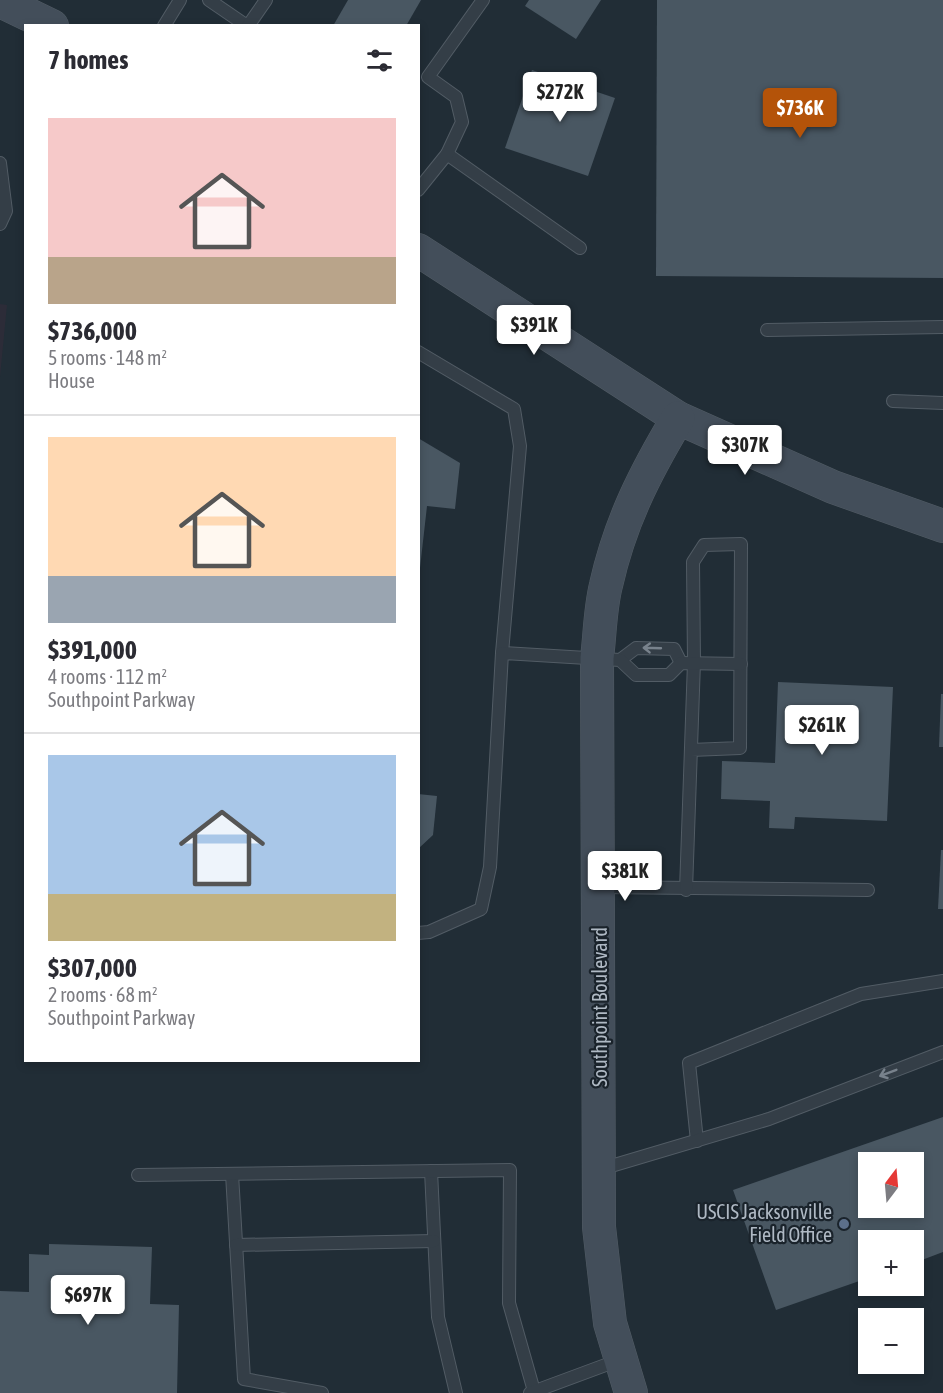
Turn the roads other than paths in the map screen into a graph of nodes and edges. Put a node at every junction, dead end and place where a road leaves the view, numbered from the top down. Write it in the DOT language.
graph roads {
  1 [pos="180,0"];
  2 [pos="209,0"];
  3 [pos="266,0"];
  4 [pos="483,0"];
  5 [pos="0,1"];
  6 [pos="48,24"];
  7 [pos="165,24"];
  8 [pos="245,24"];
  9 [pos="249,24"];
  10 [pos="447,154"];
  11 [pos="0,162"];
  12 [pos="420,188"];
  13 [pos="0,224"];
  14 [pos="580,248"];
  15 [pos="420,251"];
  16 [pos="943,327"];
  17 [pos="767,330"];
  18 [pos="420,352"];
  19 [pos="893,401"];
  20 [pos="943,403"];
  21 [pos="678,418"];
  22 [pos="943,526"];
  23 [pos="502,653"];
  24 [pos="609,659"];
  25 [pos="694,662"];
  26 [pos="681,663"];
  27 [pos="741,664"];
  28 [pos="691,750"];
  29 [pos="599,887"];
  30 [pos="686,890"];
  31 [pos="868,890"];
  32 [pos="420,933"];
  33 [pos="943,981"];
  34 [pos="943,1052"];
  35 [pos="697,1141"];
  36 [pos="599,1170"];
  37 [pos="431,1171"];
  38 [pos="232,1174"];
  39 [pos="138,1175"];
  40 [pos="434,1241"];
  41 [pos="236,1245"];
  42 [pos="619,1360"];
  43 [pos="532,1392"];
  44 [pos="322,1393"];
  45 [pos="456,1393"];
  46 [pos="631,1393"];
  1 -- 7 [label="lane"];
  2 -- 8 [label="lane"];
  3 -- 9 [label="lane"];
  4 -- 10 [label="lane"];
  5 -- 6 [label="street"];
  10 -- 12 [label="lane"];
  10 -- 14 [label="lane"];
  11 -- 13 [label="lane"];
  15 -- 21 [label="street"];
  16 -- 17 [label="lane"];
  18 -- 23 [label="lane"];
  19 -- 20 [label="lane"];
  21 -- 22 [label="street"];
  21 -- 24 [label="street, Southpoint Boulevard"];
  23 -- 24 [label="lane"];
  23 -- 32 [label="lane"];
  24 -- 26 [label="lane"];
  26 -- 24 [label="lane, one-way"];
  24 -- 29 [label="street, Southpoint Boulevard"];
  25 -- 26 [label="lane"];
  25 -- 27 [label="lane"];
  25 -- 27 [label="lane"];
  25 -- 28 [label="lane"];
  27 -- 28 [label="lane"];
  28 -- 30 [label="lane"];
  29 -- 30 [label="lane"];
  29 -- 36 [label="street, Southpoint Boulevard"];
  30 -- 31 [label="lane"];
  33 -- 35 [label="lane"];
  34 -- 35 [label="lane, one-way"];
  35 -- 36 [label="lane"];
  36 -- 42 [label="street, Southpoint Boulevard"];
  37 -- 38 [label="lane"];
  37 -- 40 [label="lane"];
  37 -- 43 [label="lane"];
  38 -- 39 [label="lane"];
  38 -- 41 [label="lane"];
  40 -- 41 [label="lane"];
  40 -- 45 [label="lane"];
  41 -- 44 [label="lane"];
  42 -- 43 [label="lane"];
  42 -- 46 [label="street, Southpoint Boulevard"];
}
